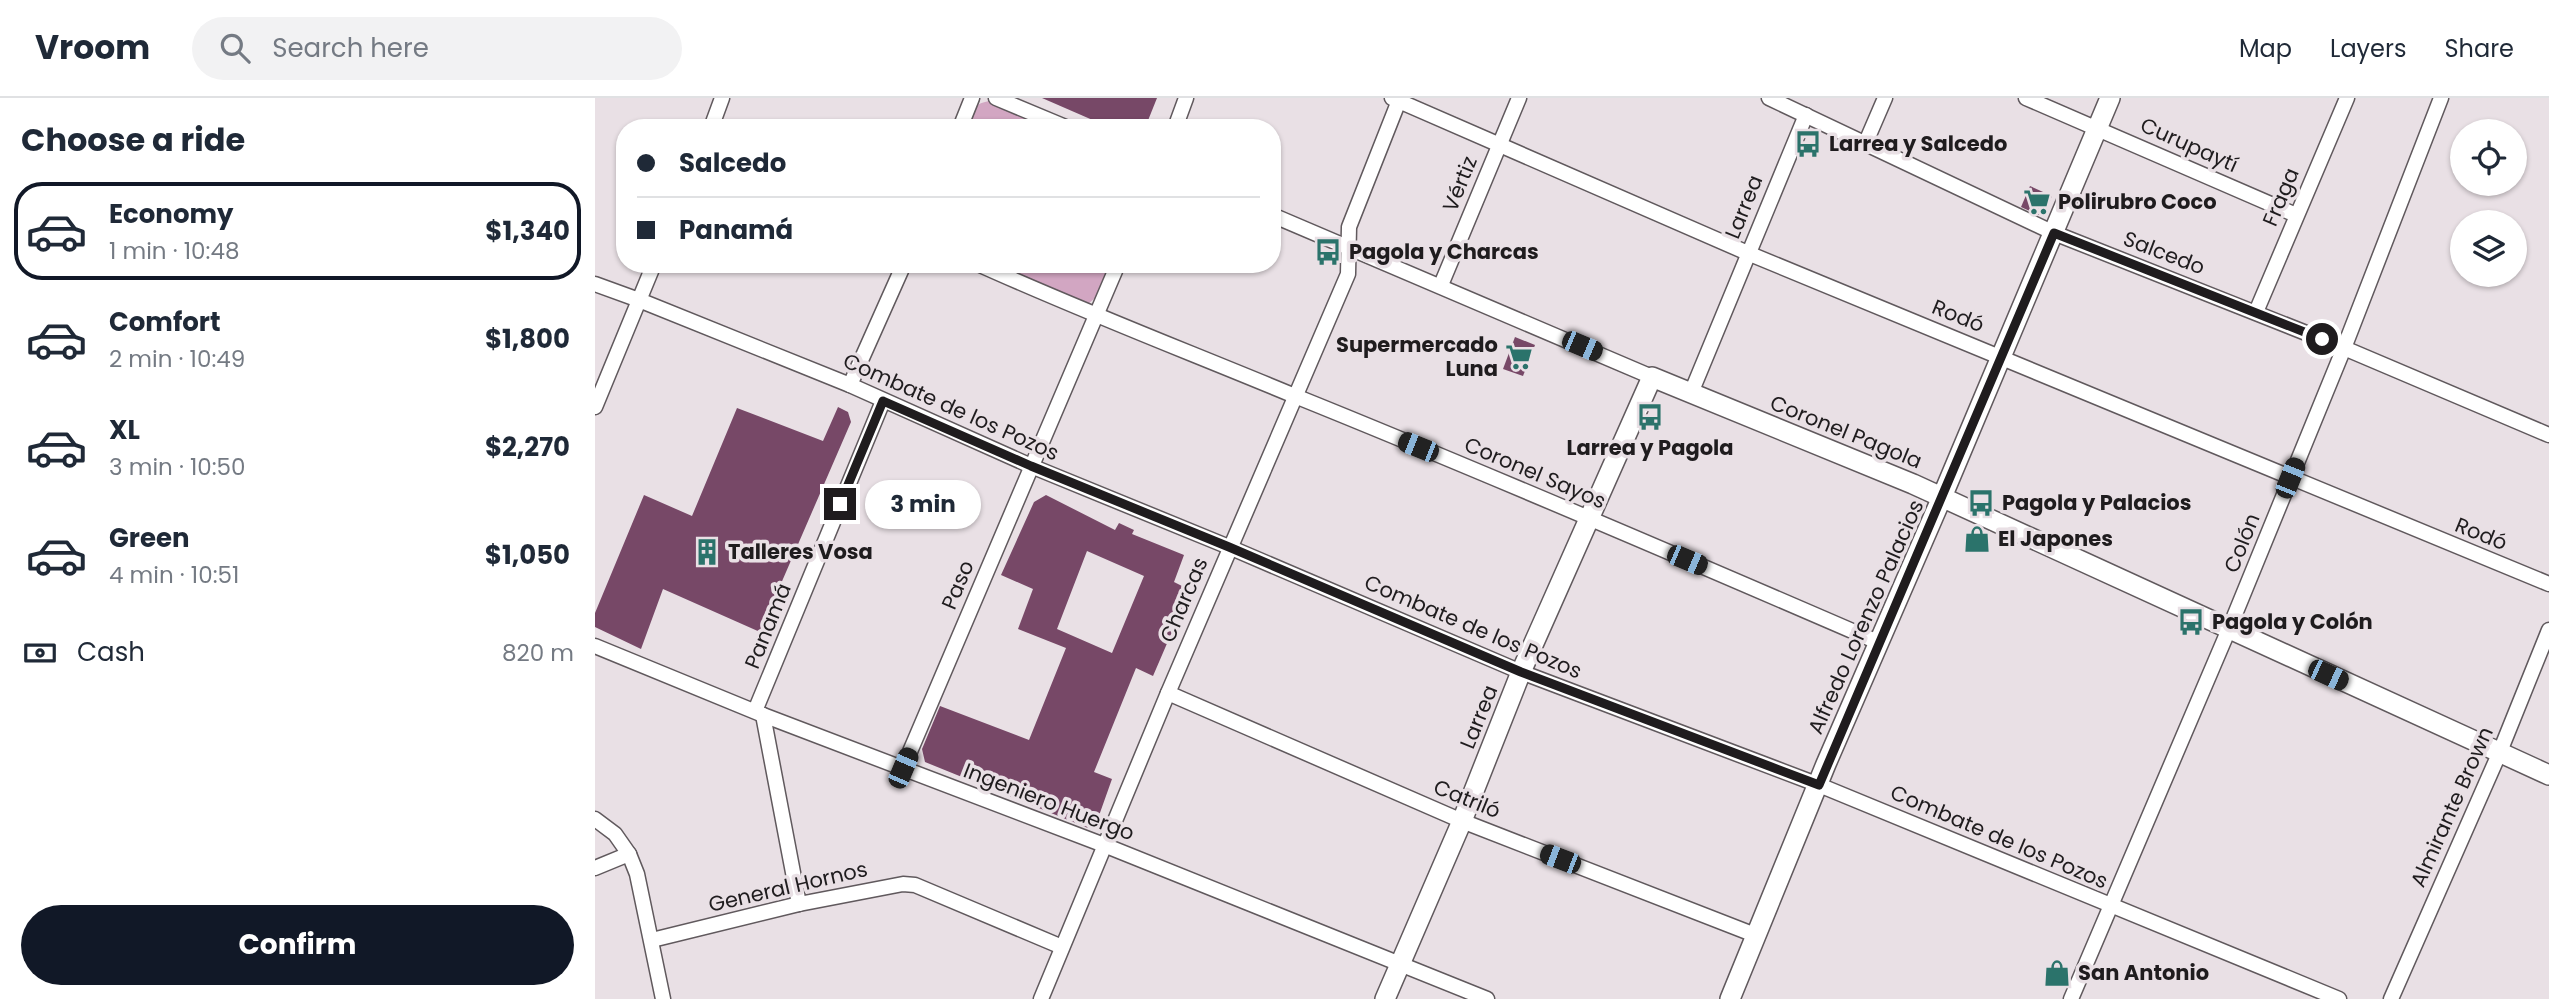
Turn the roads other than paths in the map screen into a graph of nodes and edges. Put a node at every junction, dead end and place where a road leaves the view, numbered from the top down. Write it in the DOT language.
graph roads {
  1 [pos="722,98"];
  2 [pos="972,98"];
  3 [pos="996,98"];
  4 [pos="1186,98"];
  5 [pos="1519,98"];
  6 [pos="1769,98"];
  7 [pos="1885,98"];
  8 [pos="2025,98"];
  9 [pos="2110,98"];
  10 [pos="2347,98"];
  11 [pos="2441,98"];
  12 [pos="1397,99"];
  13 [pos="1806,115"];
  14 [pos="714,119"];
  15 [pos="964,119"];
  16 [pos="1046,119"];
  17 [pos="1178,119"];
  18 [pos="2097,127"];
  19 [pos="1866,142"];
  20 [pos="1499,145"];
  21 [pos="2296,215"];
  22 [pos="1281,219"];
  23 [pos="2054,233"];
  24 [pos="1348,249"];
  25 [pos="1750,254"];
  26 [pos="651,273"];
  27 [pos="900,273"];
  28 [pos="998,273"];
  29 [pos="1114,273"];
  30 [pos="595,284"];
  31 [pos="1441,285"];
  32 [pos="639,300"];
  33 [pos="2256,312"];
  34 [pos="1096,317"];
  35 [pos="2344,348"];
  36 [pos="2001,356"];
  37 [pos="1652,377"];
  38 [pos="850,385"];
  39 [pos="1691,393"];
  40 [pos="1295,395"];
  41 [pos="883,401"];
  42 [pos="595,407"];
  43 [pos="2549,435"];
  44 [pos="1031,466"];
  45 [pos="2290,478"];
  46 [pos="1942,497"];
  47 [pos="1591,519"];
  48 [pos="1229,547"];
  49 [pos="2549,584"];
  50 [pos="2229,629"];
  51 [pos="2549,630"];
  52 [pos="1880,643"];
  53 [pos="595,646"];
  54 [pos="1521,672"];
  55 [pos="1168,693"];
  56 [pos="759,713"];
  57 [pos="2499,754"];
  58 [pos="903,768"];
  59 [pos="2549,775"];
  60 [pos="1819,785"];
  61 [pos="595,819"];
  62 [pos="1462,821"];
  63 [pos="1104,845"];
  64 [pos="629,853"];
  65 [pos="595,868"];
  66 [pos="799,904"];
  67 [pos="2111,906"];
  68 [pos="1755,935"];
  69 [pos="652,940"];
  70 [pos="1062,947"];
  71 [pos="1399,964"];
  72 [pos="663,999"];
  73 [pos="1041,999"];
  74 [pos="1385,999"];
  75 [pos="1487,999"];
  76 [pos="1730,999"];
  77 [pos="2071,999"];
  78 [pos="2339,999"];
  79 [pos="2391,999"];
  1 -- 14 [label="street"];
  2 -- 15 [label="street"];
  3 -- 16 [label="street"];
  4 -- 17 [label="street"];
  5 -- 20 [label="street, Vértiz"];
  6 -- 13 [label="street, Salcedo"];
  7 -- 19 [label="street"];
  8 -- 18 [label="street, Curupaytí"];
  9 -- 18 [label="street, Alfredo Lorenzo Palacios"];
  10 -- 21 [label="street, Fraga"];
  11 -- 35 [label="street, Colón"];
  12 -- 20 [label="street, Rodó"];
  12 -- 24 [label="street, Charcas"];
  13 -- 19 [label="street, Salcedo"];
  13 -- 25 [label="street, Larrea"];
  18 -- 21 [label="street, Curupaytí"];
  18 -- 23 [label="street, Alfredo Lorenzo Palacios"];
  19 -- 23 [label="street, Salcedo"];
  20 -- 25 [label="street, Rodó"];
  20 -- 31 [label="street, Vértiz"];
  21 -- 33 [label="street, Fraga"];
  22 -- 24 [label="street, Coronel Pagola"];
  23 -- 33 [label="street, Salcedo"];
  23 -- 36 [label="street, Alfredo Lorenzo Palacios"];
  24 -- 31 [label="street, Coronel Pagola"];
  24 -- 40 [label="street, Charcas"];
  25 -- 36 [label="street, Rodó"];
  25 -- 39 [label="street, Larrea"];
  26 -- 32 [label="street"];
  27 -- 38 [label="street"];
  28 -- 34 [label="street, Coronel Sayos"];
  29 -- 34 [label="street, Paso"];
  30 -- 32 [label="street, Combate de los Pozos"];
  31 -- 37 [label="street, Coronel Pagola"];
  32 -- 38 [label="street, Combate de los Pozos"];
  32 -- 42 [label="street"];
  33 -- 35 [label="street, Salcedo"];
  34 -- 40 [label="street, Coronel Sayos"];
  34 -- 44 [label="street, Paso"];
  35 -- 43 [label="street, Salcedo"];
  35 -- 45 [label="street, Colón"];
  36 -- 45 [label="street, Rodó"];
  36 -- 46 [label="street, Alfredo Lorenzo Palacios"];
  37 -- 39 [label="street, Coronel Pagola"];
  37 -- 47 [label="street, Larrea"];
  38 -- 41 [label="street, Combate de los Pozos"];
  39 -- 46 [label="street, Coronel Pagola"];
  40 -- 47 [label="street, Coronel Sayos"];
  40 -- 48 [label="street, Charcas"];
  41 -- 44 [label="street, Combate de los Pozos"];
  41 -- 56 [label="street, Panamá"];
  44 -- 48 [label="street, Combate de los Pozos"];
  44 -- 58 [label="street, Paso"];
  45 -- 49 [label="street, Rodó"];
  45 -- 50 [label="street, Colón"];
  46 -- 50 [label="street, Coronel Pagola"];
  46 -- 52 [label="street, Alfredo Lorenzo Palacios"];
  47 -- 52 [label="street, Coronel Sayos"];
  47 -- 54 [label="street, Larrea"];
  48 -- 54 [label="street, Combate de los Pozos"];
  48 -- 55 [label="street, Charcas"];
  50 -- 57 [label="street, Coronel Pagola"];
  50 -- 67 [label="street, Colón"];
  51 -- 57 [label="street, Almirante Brown"];
  52 -- 60 [label="street, Alfredo Lorenzo Palacios"];
  53 -- 56 [label="street, Ingeniero Huergo"];
  54 -- 60 [label="street, Combate de los Pozos"];
  54 -- 62 [label="street, Larrea"];
  55 -- 62 [label="street, Catriló"];
  55 -- 63 [label="street, Charcas"];
  56 -- 58 [label="street, Ingeniero Huergo"];
  56 -- 66 [label="street"];
  57 -- 59 [label="street, Coronel Pagola"];
  57 -- 79 [label="street, Almirante Brown"];
  58 -- 63 [label="street, Ingeniero Huergo"];
  60 -- 67 [label="street, Combate de los Pozos"];
  60 -- 68 [label="street, Alfredo Lorenzo Palacios"];
  61 -- 64 [label="street"];
  62 -- 68 [label="street, Catriló"];
  62 -- 71 [label="street, Larrea"];
  63 -- 70 [label="street, Charcas"];
  63 -- 71 [label="street, Ingeniero Huergo"];
  64 -- 65 [label="street"];
  64 -- 69 [label="street"];
  66 -- 69 [label="street, General Hornos"];
  66 -- 70 [label="street, General Hornos"];
  67 -- 77 [label="street, Colón"];
  67 -- 78 [label="street, Combate de los Pozos"];
  68 -- 76 [label="street, Alfredo Lorenzo Palacios"];
  69 -- 72 [label="street"];
  70 -- 73 [label="street, Charcas"];
  71 -- 74 [label="street, Larrea"];
  71 -- 75 [label="street, Ingeniero Huergo"];
}
